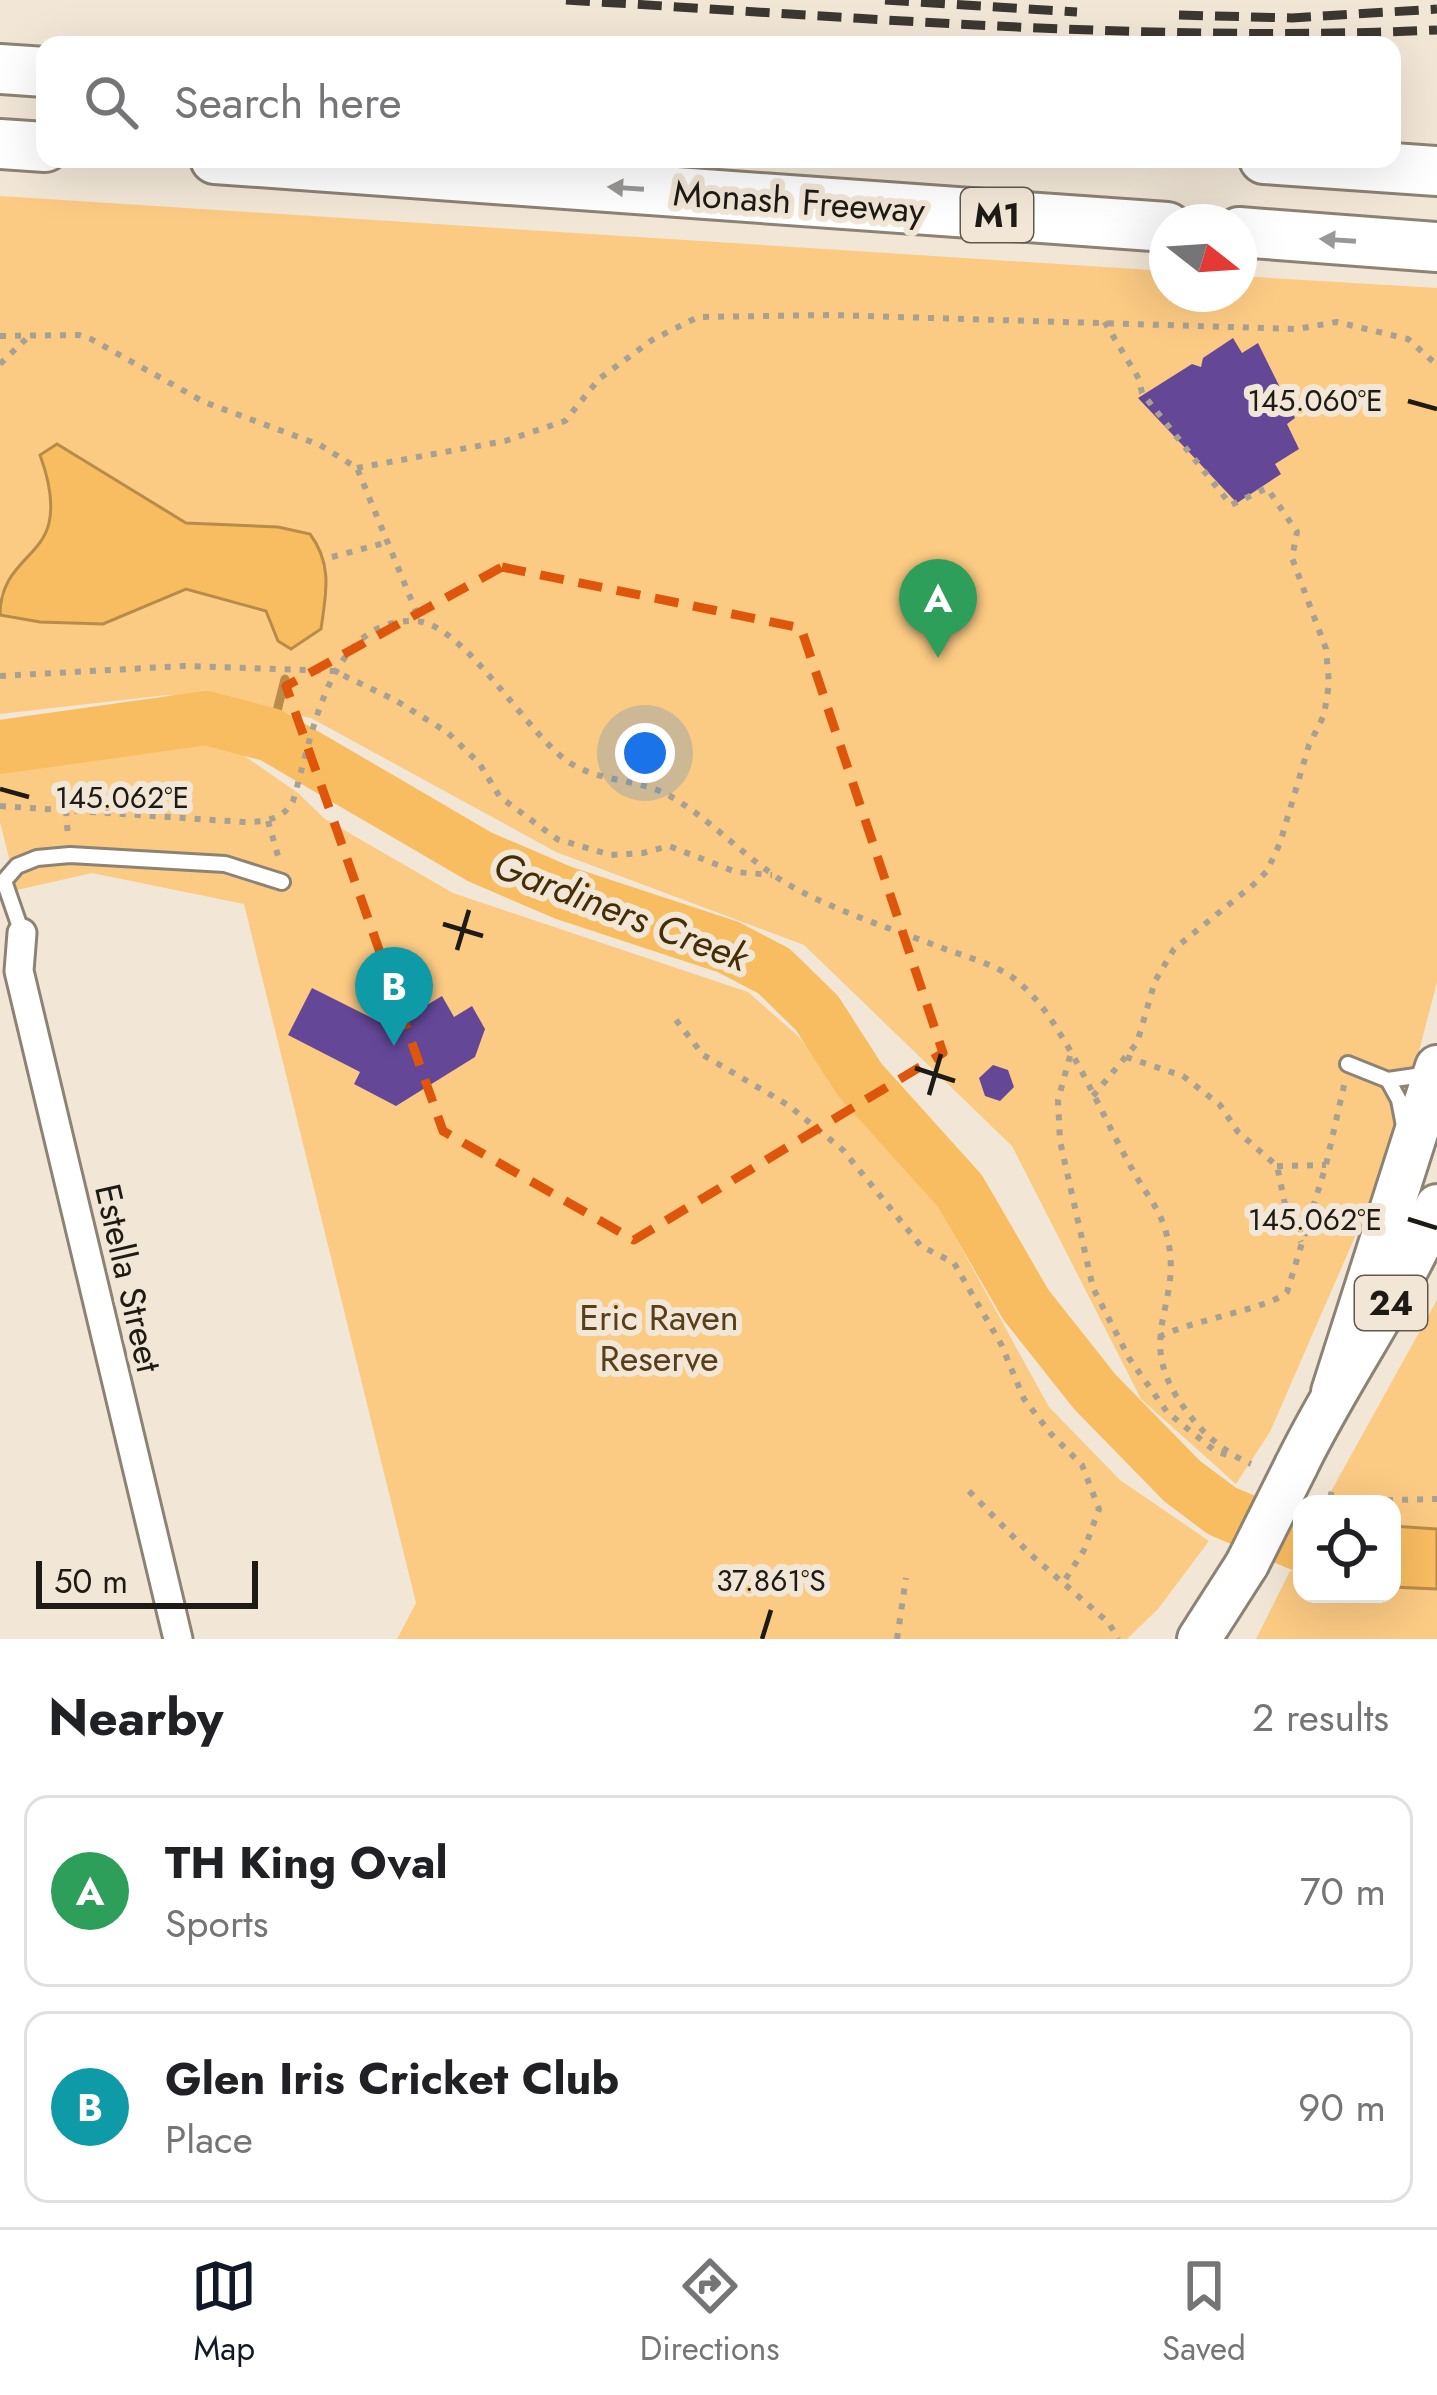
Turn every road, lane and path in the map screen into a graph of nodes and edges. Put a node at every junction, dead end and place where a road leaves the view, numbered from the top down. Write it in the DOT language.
graph roads {
  1 [pos="0,69"];
  2 [pos="36,71"];
  3 [pos="0,144"];
  4 [pos="36,146"];
  5 [pos="341,168"];
  6 [pos="1394,168"];
  7 [pos="1437,171"];
  8 [pos="1149,226"];
  9 [pos="1257,233"];
  10 [pos="1437,247"];
  11 [pos="1104,321"];
  12 [pos="0,336"];
  13 [pos="29,337"];
  14 [pos="0,364"];
  15 [pos="1437,364"];
  16 [pos="357,468"];
  17 [pos="388,542"];
  18 [pos="332,557"];
  19 [pos="420,621"];
  20 [pos="334,671"];
  21 [pos="0,676"];
  22 [pos="0,806"];
  23 [pos="268,821"];
  24 [pos="772,875"];
  25 [pos="282,882"];
  26 [pos="22,933"];
  27 [pos="676,1020"];
  28 [pos="1071,1054"];
  29 [pos="1126,1057"];
  30 [pos="1348,1064"];
  31 [pos="1436,1070"];
  32 [pos="1388,1080"];
  33 [pos="1346,1081"];
  34 [pos="1094,1096"];
  35 [pos="1409,1154"];
  36 [pos="1326,1165"];
  37 [pos="1277,1166"];
  38 [pos="1437,1206"];
  39 [pos="1301,1243"];
  40 [pos="1160,1337"];
  41 [pos="1333,1392"];
  42 [pos="1240,1459"];
  43 [pos="1251,1463"];
  44 [pos="969,1491"];
  45 [pos="1328,1494"];
  46 [pos="1437,1498"];
  47 [pos="1240,1574"];
  48 [pos="906,1578"];
  49 [pos="1063,1582"];
  50 [pos="178,1639"];
  51 [pos="897,1639"];
  52 [pos="1118,1639"];
  53 [pos="1198,1639"];
  54 [pos="1227,1639"];
  1 -- 2 [label="highway"];
  3 -- 4 [label="highway"];
  8 -- 5 [label="highway, Monash Freeway / M1, one-way"];
  6 -- 7 [label="highway"];
  10 -- 9 [label="highway, one-way"];
  11 -- 15 [label="path"];
  11 -- 16 [label="path"];
  11 -- 29 [label="path"];
  12 -- 13 [label="path"];
  13 -- 14 [label="path"];
  13 -- 16 [label="path"];
  16 -- 17 [label="path"];
  17 -- 18 [label="path"];
  17 -- 19 [label="path"];
  19 -- 20 [label="path"];
  19 -- 24 [label="path"];
  20 -- 21 [label="path"];
  20 -- 23 [label="path"];
  20 -- 24 [label="path"];
  22 -- 23 [label="path"];
  23 -- 25 [label="path"];
  24 -- 28 [label="path"];
  25 -- 26 [label="lane"];
  26 -- 50 [label="street, Estella Street"];
  27 -- 49 [label="path"];
  28 -- 34 [label="path"];
  28 -- 42 [label="path"];
  29 -- 34 [label="path"];
  29 -- 37 [label="path"];
  30 -- 32 [label="lane"];
  31 -- 32 [label="lane"];
  31 -- 35 [label="main road, 24"];
  32 -- 35 [label="lane"];
  33 -- 36 [label="path"];
  34 -- 40 [label="path"];
  35 -- 41 [label="main road, 24"];
  36 -- 37 [label="path"];
  36 -- 39 [label="path"];
  37 -- 39 [label="path"];
  38 -- 41 [label="main road, 24"];
  39 -- 40 [label="path"];
  40 -- 42 [label="path"];
  41 -- 47 [label="main road, 24, bridge"];
  42 -- 43 [label="path"];
  44 -- 49 [label="path"];
  45 -- 46 [label="path"];
  47 -- 53 [label="main road, 24"];
  47 -- 54 [label="street"];
  48 -- 51 [label="path"];
  49 -- 52 [label="path"];
}
